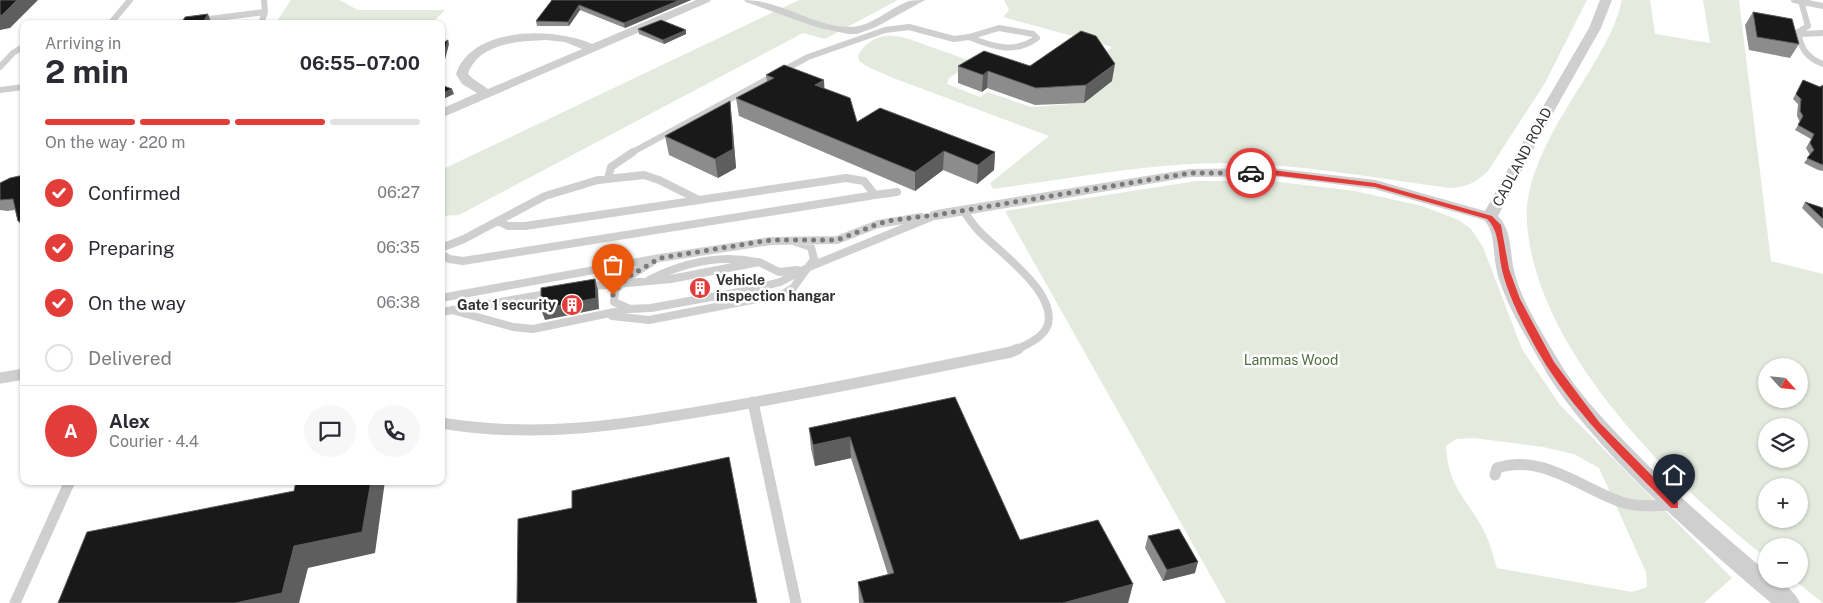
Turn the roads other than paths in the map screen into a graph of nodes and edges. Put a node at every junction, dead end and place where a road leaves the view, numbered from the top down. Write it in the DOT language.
graph roads {
  1 [pos="130,0"];
  2 [pos="264,0"];
  3 [pos="705,0"];
  4 [pos="750,0"];
  5 [pos="919,0"];
  6 [pos="1606,0"];
  7 [pos="1797,1"];
  8 [pos="1823,6"];
  9 [pos="265,12"];
  10 [pos="113,20"];
  11 [pos="201,20"];
  12 [pos="262,20"];
  13 [pos="1806,20"];
  14 [pos="1823,31"];
  15 [pos="1798,34"];
  16 [pos="969,37"];
  17 [pos="591,48"];
  18 [pos="20,49"];
  19 [pos="1823,64"];
  20 [pos="0,67"];
  21 [pos="20,88"];
  22 [pos="0,90"];
  23 [pos="487,94"];
  24 [pos="445,112"];
  25 [pos="608,178"];
  26 [pos="897,192"];
  27 [pos="875,195"];
  28 [pos="699,200"];
  29 [pos="963,210"];
  30 [pos="936,215"];
  31 [pos="1490,217"];
  32 [pos="498,221"];
  33 [pos="781,240"];
  34 [pos="445,247"];
  35 [pos="445,257"];
  36 [pos="660,258"];
  37 [pos="809,267"];
  38 [pos="620,284"];
  39 [pos="576,288"];
  40 [pos="561,291"];
  41 [pos="445,297"];
  42 [pos="629,309"];
  43 [pos="452,310"];
  44 [pos="445,311"];
  45 [pos="587,319"];
  46 [pos="644,320"];
  47 [pos="20,375"];
  48 [pos="0,378"];
  49 [pos="753,402"];
  50 [pos="445,424"];
  51 [pos="1495,475"];
  52 [pos="68,485"];
  53 [pos="1674,505"];
  54 [pos="15,603"];
  55 [pos="796,603"];
  56 [pos="1788,603"];
  1 -- 10 [label="lane"];
  2 -- 9 [label="lane"];
  3 -- 17 [label="street"];
  4 -- 5 [label="street"];
  6 -- 31 [label="street, CADLAND ROAD"];
  7 -- 8 [label="lane"];
  7 -- 13 [label="lane"];
  9 -- 11 [label="lane"];
  9 -- 12 [label="lane"];
  13 -- 14 [label="lane"];
  13 -- 15 [label="lane"];
  14 -- 15 [label="lane"];
  15 -- 19 [label="lane"];
  16 -- 16 [label="lane"];
  16 -- 25 [label="lane"];
  17 -- 23 [label="street"];
  17 -- 23 [label="street"];
  18 -- 20 [label="lane"];
  21 -- 22 [label="lane"];
  23 -- 24 [label="street"];
  25 -- 28 [label="lane"];
  25 -- 32 [label="lane"];
  26 -- 27 [label="lane"];
  27 -- 28 [label="lane"];
  27 -- 35 [label="lane"];
  28 -- 32 [label="lane"];
  29 -- 30 [label="street"];
  29 -- 31 [label="street"];
  29 -- 49 [label="lane"];
  30 -- 33 [label="lane"];
  30 -- 37 [label="lane"];
  31 -- 53 [label="street, CADLAND ROAD"];
  32 -- 34 [label="lane"];
  33 -- 36 [label="lane"];
  33 -- 37 [label="lane"];
  36 -- 38 [label="lane"];
  36 -- 41 [label="lane"];
  37 -- 38 [label="lane"];
  37 -- 42 [label="lane"];
  37 -- 46 [label="lane"];
  38 -- 39 [label="lane"];
  38 -- 42 [label="lane"];
  40 -- 43 [label="lane"];
  42 -- 45 [label="lane"];
  42 -- 46 [label="lane"];
  43 -- 44 [label="lane"];
  43 -- 45 [label="lane"];
  45 -- 46 [label="lane"];
  47 -- 48 [label="lane"];
  49 -- 50 [label="lane"];
  49 -- 55 [label="lane"];
  51 -- 53 [label="lane"];
  52 -- 54 [label="lane"];
  53 -- 56 [label="street, CADLAND ROAD"];
}
